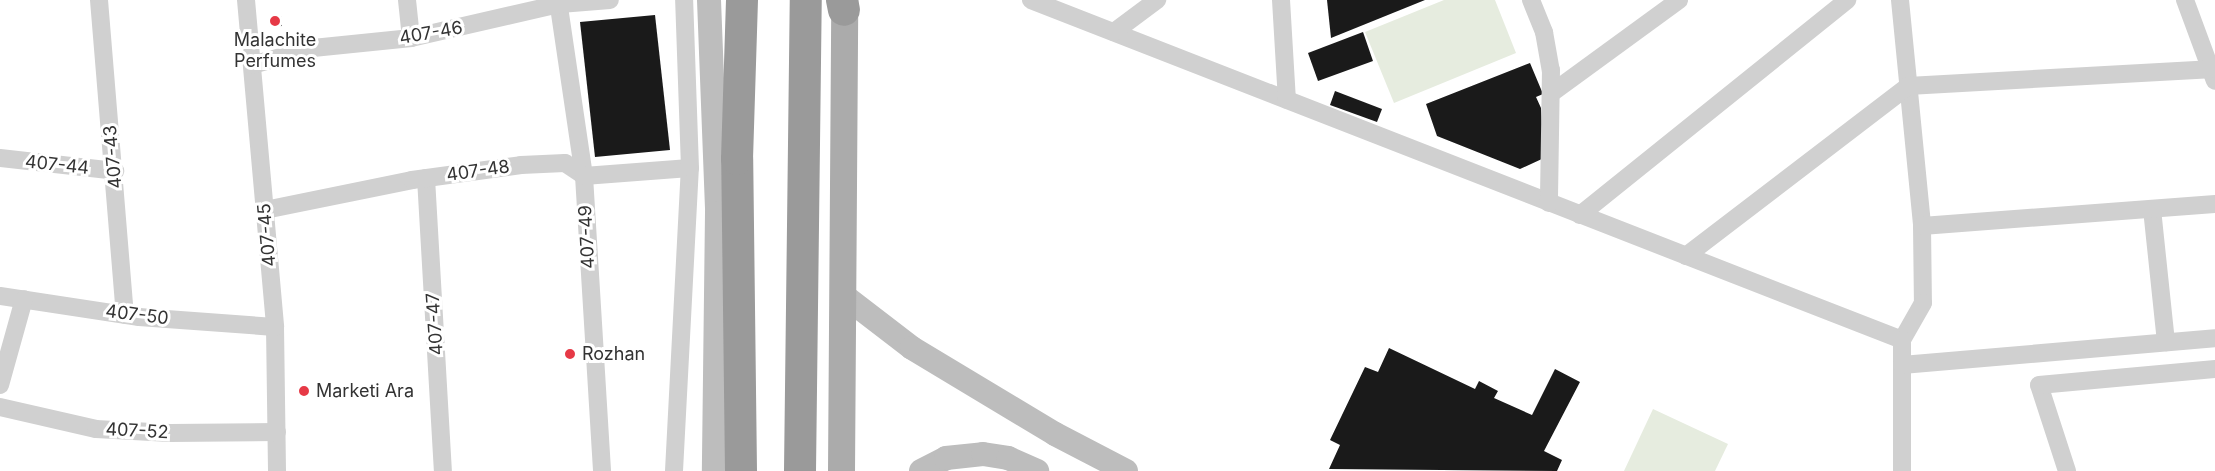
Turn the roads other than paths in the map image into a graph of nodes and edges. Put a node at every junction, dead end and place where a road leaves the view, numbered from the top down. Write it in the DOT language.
graph roads {
  1 [pos="99,0"];
  2 [pos="246,0"];
  3 [pos="407,0"];
  4 [pos="610,0"];
  5 [pos="684,0"];
  6 [pos="709,0"];
  7 [pos="806,0"];
  8 [pos="1031,0"];
  9 [pos="1157,0"];
  10 [pos="1281,0"];
  11 [pos="1531,0"];
  12 [pos="1679,0"];
  13 [pos="1847,0"];
  14 [pos="1900,0"];
  15 [pos="2185,0"];
  16 [pos="559,2"];
  17 [pos="843,3"];
  18 [pos="741,5"];
  19 [pos="1114,32"];
  20 [pos="411,38"];
  21 [pos="252,65"];
  22 [pos="2213,75"];
  23 [pos="1908,86"];
  24 [pos="1553,93"];
  25 [pos="1287,100"];
  26 [pos="0,158"];
  27 [pos="690,168"];
  28 [pos="115,171"];
  29 [pos="584,176"];
  30 [pos="426,178"];
  31 [pos="1549,203"];
  32 [pos="2215,204"];
  33 [pos="2152,209"];
  34 [pos="265,210"];
  35 [pos="1580,215"];
  36 [pos="1922,226"];
  37 [pos="1686,256"];
  38 [pos="0,296"];
  39 [pos="843,296"];
  40 [pos="24,300"];
  41 [pos="125,315"];
  42 [pos="18,319"];
  43 [pos="275,327"];
  44 [pos="0,332"];
  45 [pos="2215,338"];
  46 [pos="1902,340"];
  47 [pos="2166,342"];
  48 [pos="1902,365"];
  49 [pos="2215,369"];
  50 [pos="0,385"];
  51 [pos="0,407"];
  52 [pos="277,432"];
  53 [pos="277,471"];
  54 [pos="443,471"];
  55 [pos="602,471"];
  56 [pos="674,471"];
  57 [pos="714,471"];
  58 [pos="741,471"];
  59 [pos="801,471"];
  60 [pos="841,471"];
  61 [pos="921,471"];
  62 [pos="1037,471"];
  63 [pos="1126,471"];
  64 [pos="1902,471"];
  65 [pos="2067,471"];
  1 -- 28 [label="street, 407-43"];
  2 -- 21 [label="street, 407-45"];
  3 -- 20 [label="street"];
  4 -- 16 [label="street, 407-46"];
  5 -- 27 [label="street"];
  6 -- 57 [label="main road"];
  7 -- 59 [label="highway"];
  8 -- 19 [label="street"];
  9 -- 19 [label="street"];
  10 -- 25 [label="street"];
  11 -- 24 [label="street"];
  12 -- 24 [label="street"];
  13 -- 35 [label="street"];
  14 -- 23 [label="street"];
  15 -- 22 [label="street"];
  16 -- 20 [label="street, 407-46"];
  16 -- 29 [label="street, 407-49"];
  17 -- 39 [label="main road"];
  18 -- 58 [label="highway"];
  19 -- 25 [label="street"];
  20 -- 21 [label="street, 407-46"];
  21 -- 34 [label="street, 407-45"];
  22 -- 23 [label="street"];
  23 -- 36 [label="street"];
  23 -- 37 [label="street"];
  24 -- 31 [label="street"];
  25 -- 31 [label="street"];
  26 -- 28 [label="street, 407-44"];
  27 -- 29 [label="street, 407-48"];
  27 -- 56 [label="street"];
  28 -- 41 [label="street, 407-43"];
  29 -- 30 [label="street, 407-48"];
  29 -- 55 [label="street, 407-49"];
  30 -- 34 [label="street, 407-48"];
  30 -- 54 [label="street, 407-47"];
  31 -- 35 [label="street"];
  32 -- 33 [label="street"];
  33 -- 36 [label="street"];
  33 -- 47 [label="street"];
  34 -- 43 [label="street, 407-45"];
  35 -- 37 [label="street"];
  36 -- 46 [label="street"];
  37 -- 46 [label="street"];
  38 -- 40 [label="street, 407-50"];
  39 -- 60 [label="main road"];
  39 -- 63 [label="main road"];
  40 -- 41 [label="street, 407-50"];
  40 -- 42 [label="street"];
  41 -- 43 [label="street, 407-50"];
  42 -- 44 [label="street"];
  42 -- 50 [label="street"];
  43 -- 52 [label="street, 407-45"];
  45 -- 47 [label="street"];
  46 -- 48 [label="street"];
  47 -- 48 [label="street"];
  48 -- 64 [label="street"];
  49 -- 65 [label="street"];
  51 -- 52 [label="street, 407-52"];
  52 -- 53 [label="street, 407-45"];
  61 -- 62 [label="main road"];
}
